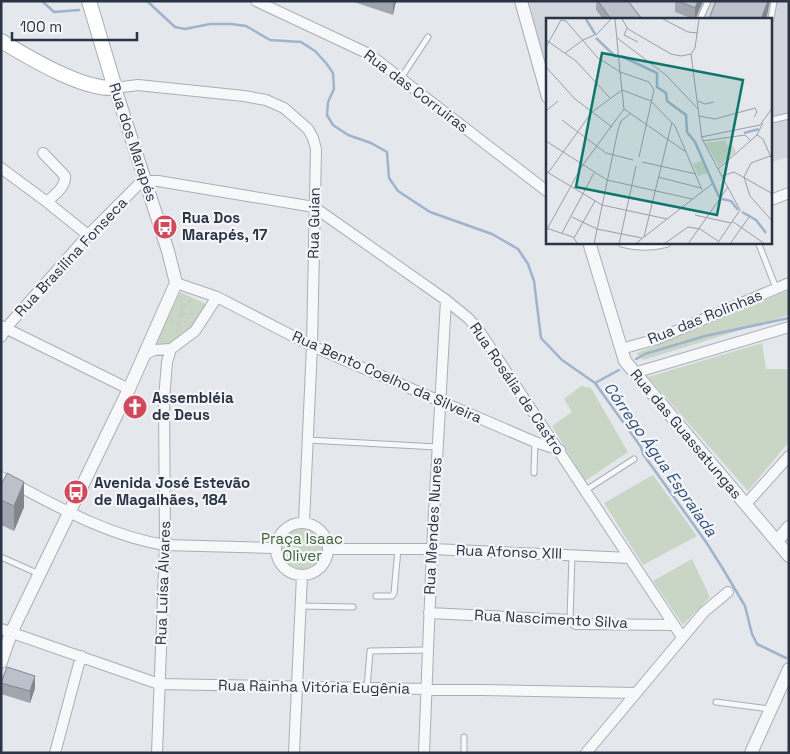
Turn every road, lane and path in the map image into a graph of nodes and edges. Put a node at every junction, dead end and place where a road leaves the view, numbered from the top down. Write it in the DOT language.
graph roads {
  1 [pos="89,1"];
  2 [pos="256,1"];
  3 [pos="521,1"];
  4 [pos="708,1"];
  5 [pos="774,1"];
  6 [pos="700,18"];
  7 [pos="771,18"];
  8 [pos="428,37"];
  9 [pos="1,42"];
  10 [pos="403,74"];
  11 [pos="115,88"];
  12 [pos="546,90"];
  13 [pos="789,116"];
  14 [pos="772,120"];
  15 [pos="43,154"];
  16 [pos="1,168"];
  17 [pos="145,181"];
  18 [pos="543,185"];
  19 [pos="789,193"];
  20 [pos="772,200"];
  21 [pos="47,202"];
  22 [pos="314,206"];
  23 [pos="88,235"];
  24 [pos="590,244"];
  25 [pos="630,244"];
  26 [pos="659,244"];
  27 [pos="759,244"];
  28 [pos="789,283"];
  29 [pos="175,286"];
  30 [pos="776,288"];
  31 [pos="199,290"];
  32 [pos="217,297"];
  33 [pos="446,300"];
  34 [pos="182,309"];
  35 [pos="208,311"];
  36 [pos="181,314"];
  37 [pos="789,327"];
  38 [pos="3,331"];
  39 [pos="312,346"];
  40 [pos="171,349"];
  41 [pos="621,349"];
  42 [pos="144,356"];
  43 [pos="634,372"];
  44 [pos="129,389"];
  45 [pos="440,401"];
  46 [pos="308,440"];
  47 [pos="535,442"];
  48 [pos="437,447"];
  49 [pos="560,450"];
  50 [pos="789,456"];
  51 [pos="634,459"];
  52 [pos="534,473"];
  53 [pos="1,478"];
  54 [pos="586,490"];
  55 [pos="746,504"];
  56 [pos="69,512"];
  57 [pos="304,522"];
  58 [pos="789,527"];
  59 [pos="777,541"];
  60 [pos="165,545"];
  61 [pos="276,548"];
  62 [pos="329,549"];
  63 [pos="398,549"];
  64 [pos="432,549"];
  65 [pos="572,554"];
  66 [pos="789,556"];
  67 [pos="1,557"];
  68 [pos="630,558"];
  69 [pos="39,574"];
  70 [pos="302,575"];
  71 [pos="728,592"];
  72 [pos="376,596"];
  73 [pos="301,606"];
  74 [pos="353,607"];
  75 [pos="429,613"];
  76 [pos="570,620"];
  77 [pos="673,625"];
  78 [pos="6,631"];
  79 [pos="682,637"];
  80 [pos="428,650"];
  81 [pos="81,656"];
  82 [pos="1,662"];
  83 [pos="789,669"];
  84 [pos="159,684"];
  85 [pos="297,687"];
  86 [pos="367,688"];
  87 [pos="427,689"];
  88 [pos="636,693"];
  89 [pos="716,702"];
  90 [pos="771,709"];
  91 [pos="464,737"];
  92 [pos="55,753"];
  93 [pos="157,753"];
  94 [pos="294,753"];
  95 [pos="424,753"];
  96 [pos="464,753"];
  97 [pos="586,753"];
  98 [pos="752,753"];
  1 -- 11 [label="main road, Rua dos Marapés"];
  2 -- 10 [label="street, Rua das Corruiras"];
  3 -- 12 [label="street"];
  4 -- 6 [label="lane"];
  5 -- 7 [label="lane"];
  8 -- 10 [label="lane"];
  9 -- 11 [label="main road"];
  10 -- 18 [label="street, Rua das Corruiras"];
  11 -- 17 [label="street, Rua dos Marapés"];
  11 -- 22 [label="street, Rua Guian"];
  13 -- 14 [label="lane"];
  15 -- 21 [label="street"];
  16 -- 21 [label="street"];
  17 -- 22 [label="street, Rua Rosália de Castro"];
  17 -- 23 [label="street, Rua Brasilina Fonseca"];
  17 -- 29 [label="street, Rua dos Marapés"];
  19 -- 20 [label="street"];
  21 -- 23 [label="street"];
  22 -- 33 [label="street, Rua Rosália de Castro"];
  22 -- 39 [label="street, Rua Guian"];
  23 -- 38 [label="street, Rua Brasilina Fonseca"];
  24 -- 41 [label="street, Rua das Guassatungas"];
  25 -- 26 [label="street"];
  27 -- 30 [label="lane"];
  28 -- 30 [label="street, Rua das Rolinhas"];
  29 -- 31 [label="street"];
  29 -- 34 [label="path"];
  29 -- 42 [label="street"];
  30 -- 41 [label="street, Rua das Rolinhas"];
  31 -- 32 [label="street"];
  31 -- 34 [label="path"];
  32 -- 35 [label="street"];
  32 -- 39 [label="street, Rua Bento Coelho da Silveira"];
  33 -- 45 [label="street, Rua Mendes Nunes"];
  33 -- 49 [label="street, Rua Rosália de Castro"];
  34 -- 36 [label="path"];
  35 -- 36 [label="path"];
  35 -- 40 [label="street"];
  36 -- 40 [label="path"];
  37 -- 43 [label="street"];
  38 -- 44 [label="street"];
  39 -- 45 [label="street, Rua Bento Coelho da Silveira"];
  39 -- 46 [label="street, Rua Guian"];
  40 -- 42 [label="street"];
  40 -- 60 [label="street, Rua Luísa Álvares"];
  41 -- 43 [label="street, Rua das Guassatungas"];
  42 -- 44 [label="street"];
  43 -- 55 [label="street, Rua das Guassatungas"];
  44 -- 56 [label="street"];
  45 -- 47 [label="street, Rua Bento Coelho da Silveira"];
  45 -- 48 [label="street, Rua Mendes Nunes"];
  46 -- 48 [label="lane"];
  46 -- 57 [label="street, Rua Guian"];
  47 -- 49 [label="street, Rua Bento Coelho da Silveira"];
  47 -- 52 [label="lane"];
  48 -- 64 [label="street, Rua Mendes Nunes"];
  49 -- 54 [label="street, Rua Rosália de Castro"];
  50 -- 55 [label="street"];
  51 -- 54 [label="lane"];
  53 -- 56 [label="street"];
  54 -- 68 [label="street, Rua Rosália de Castro"];
  55 -- 59 [label="street, Rua das Guassatungas"];
  56 -- 60 [label="street"];
  56 -- 69 [label="street"];
  57 -- 61 [label="street"];
  57 -- 62 [label="street"];
  58 -- 59 [label="street"];
  59 -- 66 [label="street, Rua das Guassatungas"];
  60 -- 61 [label="street"];
  60 -- 84 [label="street, Rua Luísa Álvares"];
  61 -- 70 [label="street"];
  62 -- 63 [label="street, Rua Afonso XIII"];
  62 -- 70 [label="street"];
  63 -- 64 [label="street, Rua Afonso XIII"];
  63 -- 72 [label="lane"];
  64 -- 65 [label="street, Rua Afonso XIII"];
  64 -- 75 [label="street, Rua Mendes Nunes"];
  65 -- 68 [label="street, Rua Afonso XIII"];
  65 -- 76 [label="lane"];
  67 -- 69 [label="lane"];
  68 -- 77 [label="street, Rua Rosália de Castro"];
  69 -- 78 [label="street"];
  70 -- 73 [label="street"];
  71 -- 79 [label="street"];
  73 -- 74 [label="lane"];
  73 -- 85 [label="street"];
  75 -- 76 [label="street, Rua Nascimento Silva"];
  75 -- 80 [label="street, Rua Mendes Nunes"];
  76 -- 77 [label="street, Rua Nascimento Silva"];
  77 -- 79 [label="street, Rua Rosália de Castro"];
  78 -- 81 [label="street, Rua Rainha Vitória Eugênia"];
  78 -- 82 [label="street"];
  79 -- 88 [label="street"];
  80 -- 86 [label="lane"];
  80 -- 87 [label="street, Rua Mendes Nunes"];
  81 -- 84 [label="street, Rua Rainha Vitória Eugênia"];
  81 -- 92 [label="street"];
  83 -- 90 [label="street"];
  84 -- 85 [label="street, Rua Rainha Vitória Eugênia"];
  84 -- 93 [label="street, Rua Luísa Álvares"];
  85 -- 86 [label="street, Rua Rainha Vitória Eugênia"];
  85 -- 94 [label="street"];
  86 -- 87 [label="street, Rua Rainha Vitória Eugênia"];
  87 -- 88 [label="street, Rua Rainha Vitória Eugênia"];
  87 -- 95 [label="street, Rua Mendes Nunes"];
  88 -- 97 [label="street"];
  89 -- 90 [label="lane"];
  90 -- 98 [label="street"];
  91 -- 96 [label="lane"];
}
